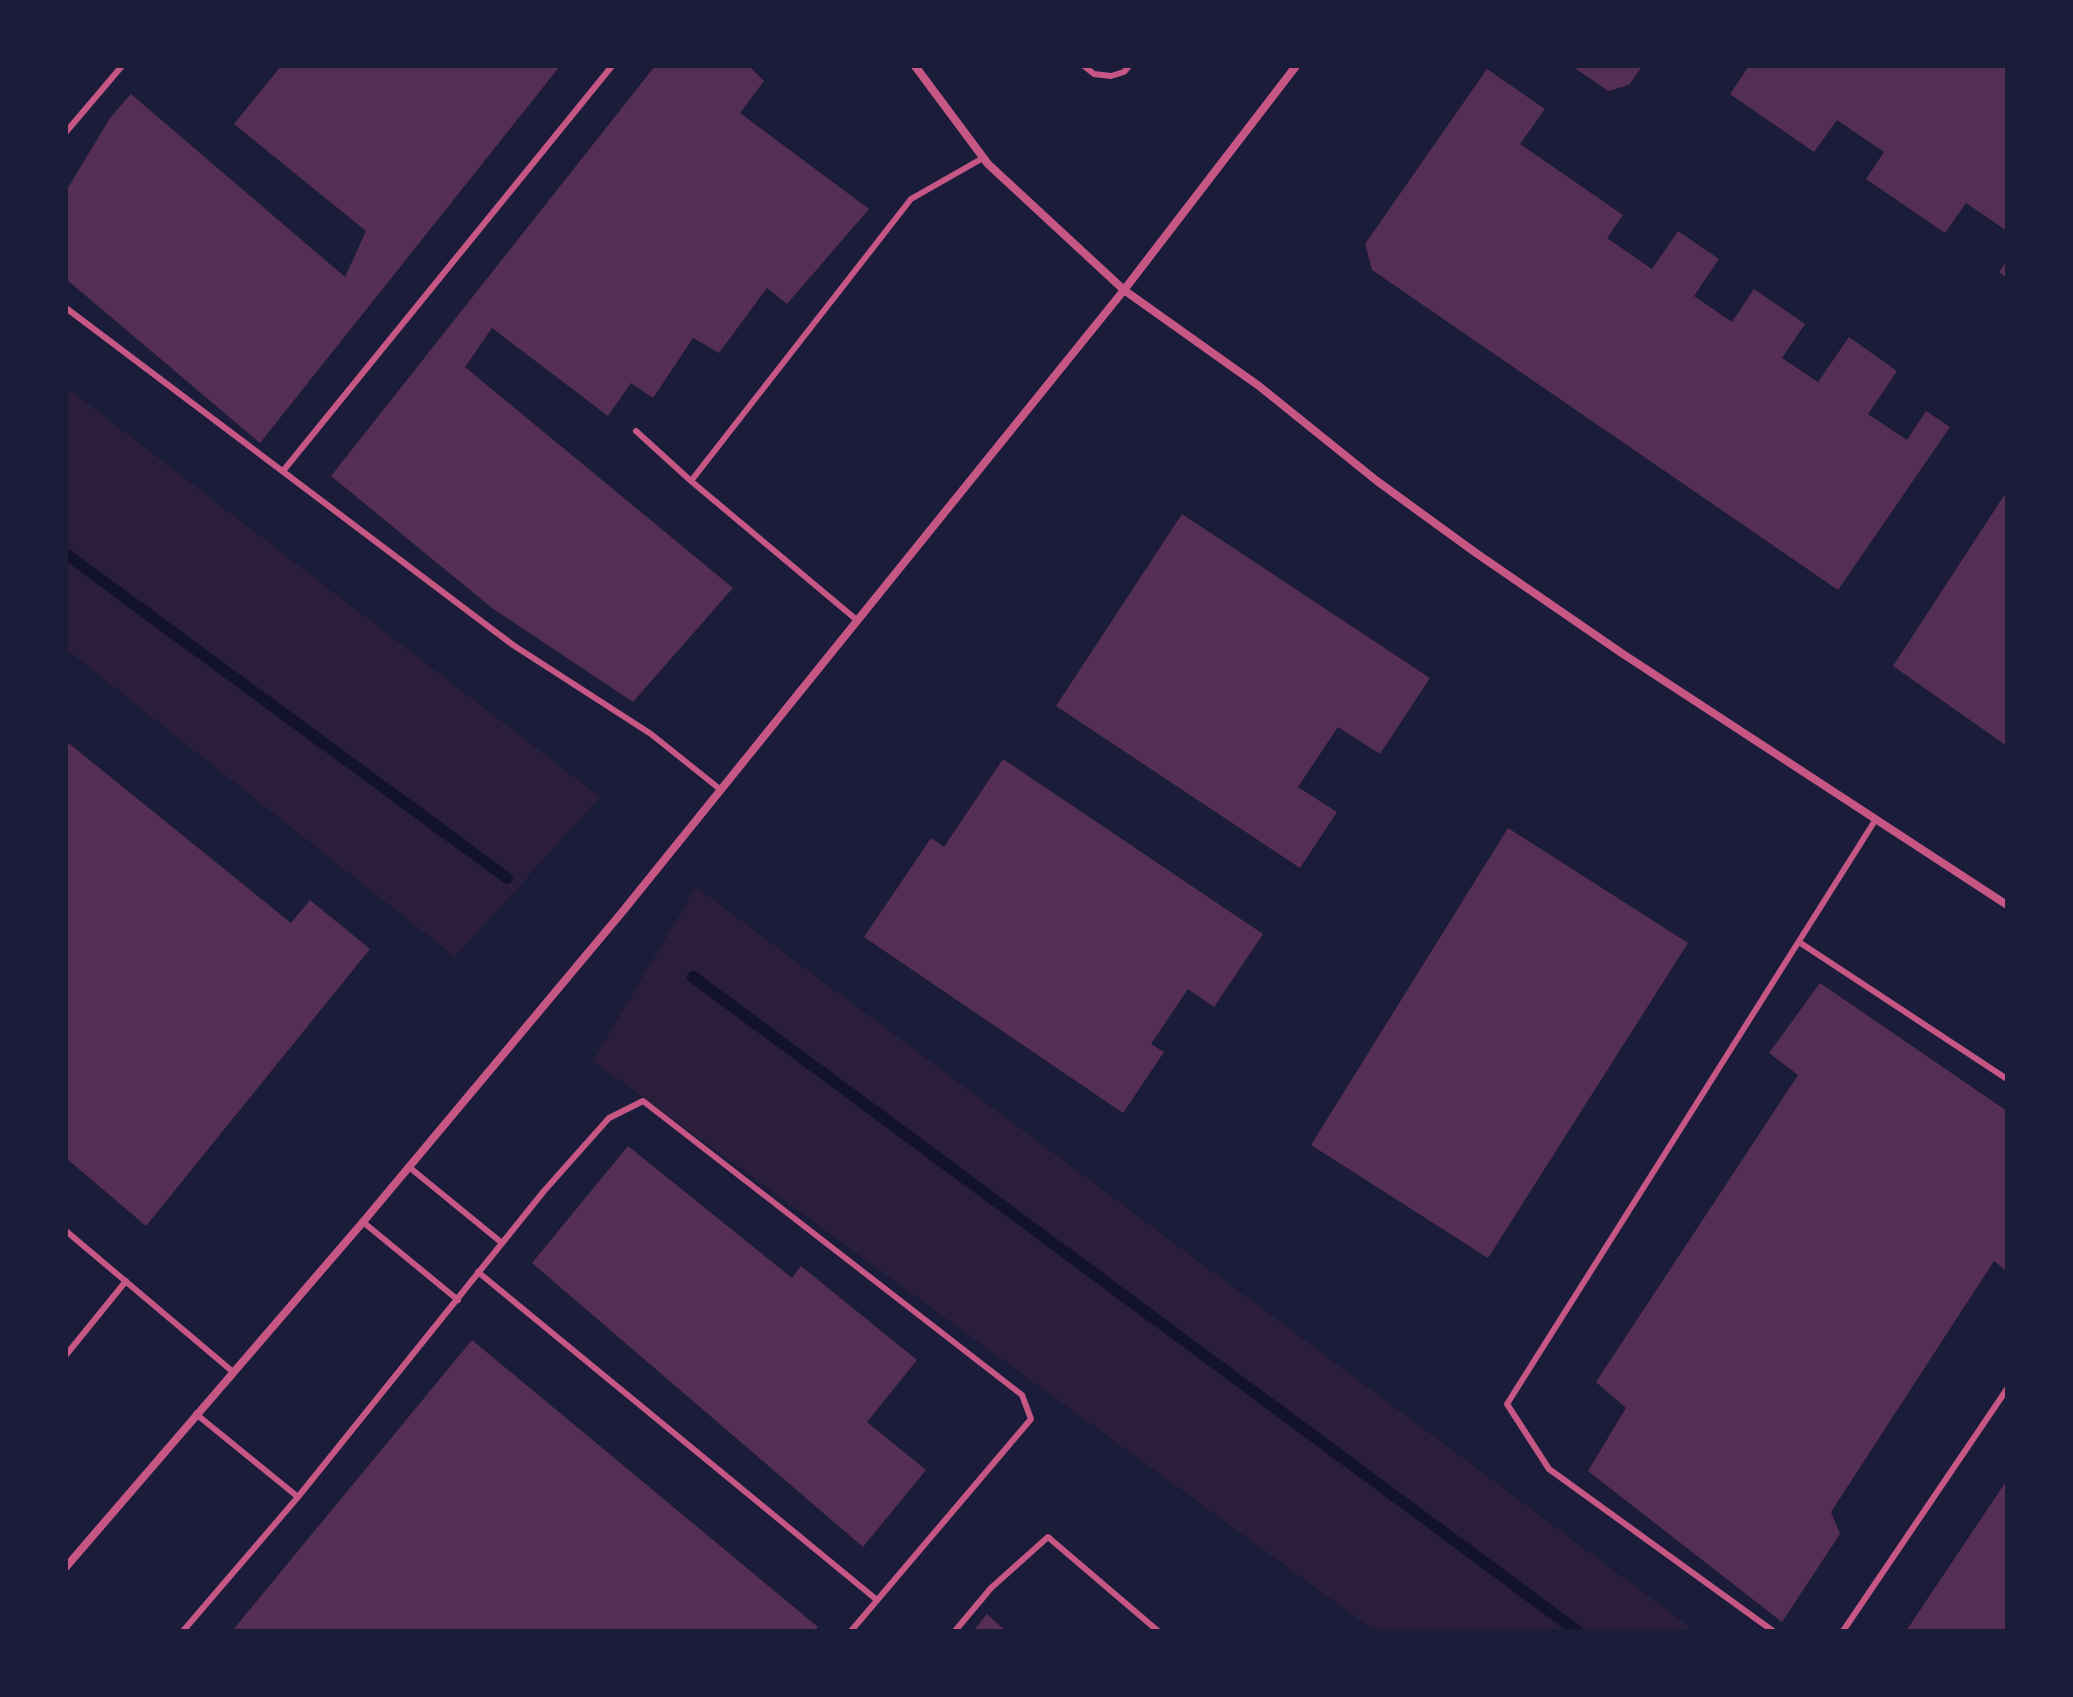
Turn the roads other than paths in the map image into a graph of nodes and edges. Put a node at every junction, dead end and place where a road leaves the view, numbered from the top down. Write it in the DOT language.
graph roads {
  1 [pos="122,66"];
  2 [pos="612,66"];
  3 [pos="915,66"];
  4 [pos="1084,66"];
  5 [pos="1129,66"];
  6 [pos="1296,66"];
  7 [pos="66,132"];
  8 [pos="983,158"];
  9 [pos="1124,290"];
  10 [pos="66,308"];
  11 [pos="636,431"];
  12 [pos="283,471"];
  13 [pos="691,481"];
  14 [pos="858,621"];
  15 [pos="721,790"];
  16 [pos="1876,819"];
  17 [pos="2007,905"];
  18 [pos="1799,942"];
  19 [pos="2007,1079"];
  20 [pos="409,1167"];
  21 [pos="363,1222"];
  22 [pos="66,1231"];
  23 [pos="502,1243"];
  24 [pos="478,1272"];
  25 [pos="126,1281"];
  26 [pos="458,1300"];
  27 [pos="66,1355"];
  28 [pos="232,1371"];
  29 [pos="2007,1389"];
  30 [pos="196,1414"];
  31 [pos="298,1497"];
  32 [pos="66,1567"];
  33 [pos="877,1600"];
  34 [pos="183,1631"];
  35 [pos="851,1631"];
  36 [pos="955,1631"];
  37 [pos="1158,1631"];
  38 [pos="1773,1631"];
  39 [pos="1843,1631"];
  1 -- 7 [label="lane"];
  2 -- 12 [label="lane"];
  3 -- 8 [label="street"];
  4 -- 5 [label="lane"];
  6 -- 9 [label="street"];
  8 -- 9 [label="street"];
  8 -- 13 [label="lane"];
  9 -- 14 [label="street"];
  9 -- 16 [label="street"];
  10 -- 12 [label="lane"];
  11 -- 13 [label="lane"];
  12 -- 15 [label="lane"];
  13 -- 14 [label="lane"];
  14 -- 15 [label="street"];
  15 -- 20 [label="street"];
  16 -- 17 [label="street"];
  16 -- 18 [label="lane"];
  18 -- 19 [label="lane"];
  18 -- 38 [label="lane"];
  20 -- 21 [label="street"];
  20 -- 23 [label="lane"];
  21 -- 26 [label="lane"];
  21 -- 28 [label="street"];
  22 -- 25 [label="lane"];
  23 -- 24 [label="lane"];
  23 -- 33 [label="lane"];
  24 -- 26 [label="lane"];
  24 -- 33 [label="lane"];
  25 -- 27 [label="lane"];
  25 -- 28 [label="lane"];
  26 -- 31 [label="lane"];
  28 -- 30 [label="street"];
  29 -- 39 [label="lane"];
  30 -- 31 [label="lane"];
  30 -- 32 [label="street"];
  31 -- 34 [label="lane"];
  33 -- 35 [label="lane"];
  36 -- 37 [label="lane"];
}
